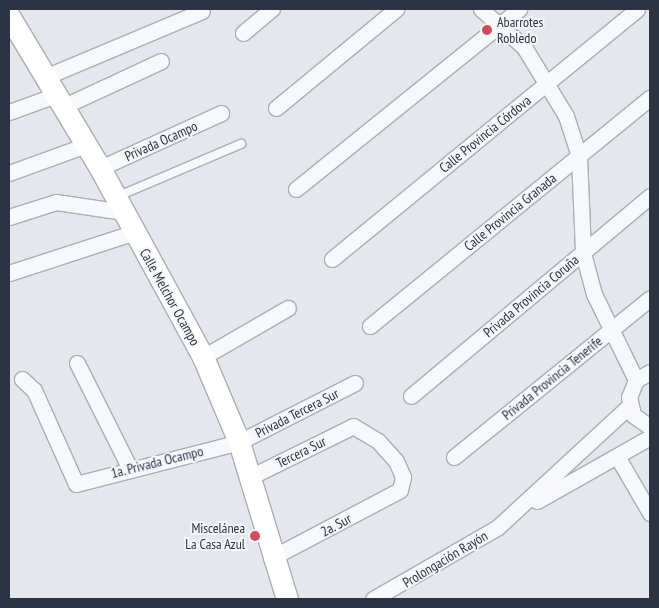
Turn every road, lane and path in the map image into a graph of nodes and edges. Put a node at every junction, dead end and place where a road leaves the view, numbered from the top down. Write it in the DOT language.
graph roads {
  1 [pos="272,9"];
  2 [pos="396,9"];
  3 [pos="481,9"];
  4 [pos="519,9"];
  5 [pos="637,9"];
  6 [pos="202,11"];
  7 [pos="9,16"];
  8 [pos="500,24"];
  9 [pos="243,33"];
  10 [pos="161,61"];
  11 [pos="548,81"];
  12 [pos="55,93"];
  13 [pos="650,98"];
  14 [pos="276,108"];
  15 [pos="9,112"];
  16 [pos="221,114"];
  17 [pos="241,144"];
  18 [pos="86,145"];
  19 [pos="579,156"];
  20 [pos="100,168"];
  21 [pos="9,172"];
  22 [pos="296,189"];
  23 [pos="650,196"];
  24 [pos="120,205"];
  25 [pos="9,217"];
  26 [pos="135,232"];
  27 [pos="583,253"];
  28 [pos="332,259"];
  29 [pos="9,273"];
  30 [pos="650,298"];
  31 [pos="288,308"];
  32 [pos="370,326"];
  33 [pos="611,330"];
  34 [pos="203,357"];
  35 [pos="76,363"];
  36 [pos="650,372"];
  37 [pos="22,379"];
  38 [pos="636,380"];
  39 [pos="355,383"];
  40 [pos="411,396"];
  41 [pos="630,406"];
  42 [pos="650,427"];
  43 [pos="650,437"];
  44 [pos="239,442"];
  45 [pos="454,457"];
  46 [pos="618,458"];
  47 [pos="130,469"];
  48 [pos="248,478"];
  49 [pos="400,490"];
  50 [pos="650,513"];
  51 [pos="514,514"];
  52 [pos="271,558"];
  53 [pos="287,599"];
  54 [pos="373,599"];
  1 -- 9 [label="street"];
  2 -- 14 [label="street"];
  3 -- 8 [label="street"];
  4 -- 8 [label="street"];
  5 -- 11 [label="street, Calle Provincia Córdova"];
  6 -- 12 [label="street"];
  7 -- 12 [label="street, Calle Melchor Ocampo"];
  8 -- 11 [label="street"];
  8 -- 22 [label="street"];
  10 -- 12 [label="street"];
  11 -- 19 [label="street"];
  11 -- 28 [label="street, Calle Provincia Córdova"];
  12 -- 15 [label="street"];
  12 -- 18 [label="street, Calle Melchor Ocampo"];
  13 -- 19 [label="street, Calle Provincia Granada"];
  16 -- 20 [label="street, Privada Ocampo"];
  17 -- 24 [label="lane"];
  18 -- 20 [label="street, Calle Melchor Ocampo"];
  18 -- 21 [label="street"];
  19 -- 27 [label="street"];
  19 -- 32 [label="street, Calle Provincia Granada"];
  20 -- 24 [label="street, Calle Melchor Ocampo"];
  23 -- 27 [label="street, Privada Provincia Coruña"];
  24 -- 25 [label="street"];
  24 -- 26 [label="street, Calle Melchor Ocampo"];
  26 -- 29 [label="street"];
  26 -- 34 [label="street, Calle Melchor Ocampo"];
  27 -- 33 [label="street"];
  27 -- 40 [label="street, Privada Provincia Coruña"];
  30 -- 33 [label="street, Privada Provincia Tenerife"];
  31 -- 34 [label="street"];
  33 -- 38 [label="street"];
  33 -- 45 [label="street, Privada Provincia Tenerife"];
  34 -- 44 [label="street, Calle Melchor Ocampo"];
  35 -- 47 [label="street"];
  36 -- 38 [label="street"];
  37 -- 47 [label="street, 1a. Privada Ocampo"];
  38 -- 41 [label="street"];
  39 -- 44 [label="street, Privada Tercera Sur"];
  41 -- 42 [label="street"];
  41 -- 51 [label="street, Prolongación Rayón"];
  43 -- 46 [label="street, Prolongación Rayón"];
  44 -- 47 [label="street, 1a. Privada Ocampo"];
  44 -- 48 [label="street, Calle Melchor Ocampo"];
  46 -- 50 [label="street"];
  46 -- 51 [label="street, Prolongación Rayón"];
  48 -- 49 [label="street, Tercera Sur"];
  48 -- 52 [label="street, Calle Melchor Ocampo"];
  49 -- 52 [label="street, 2a. Sur"];
  51 -- 54 [label="street, Prolongación Rayón"];
  52 -- 53 [label="street, Calle Melchor Ocampo"];
}
